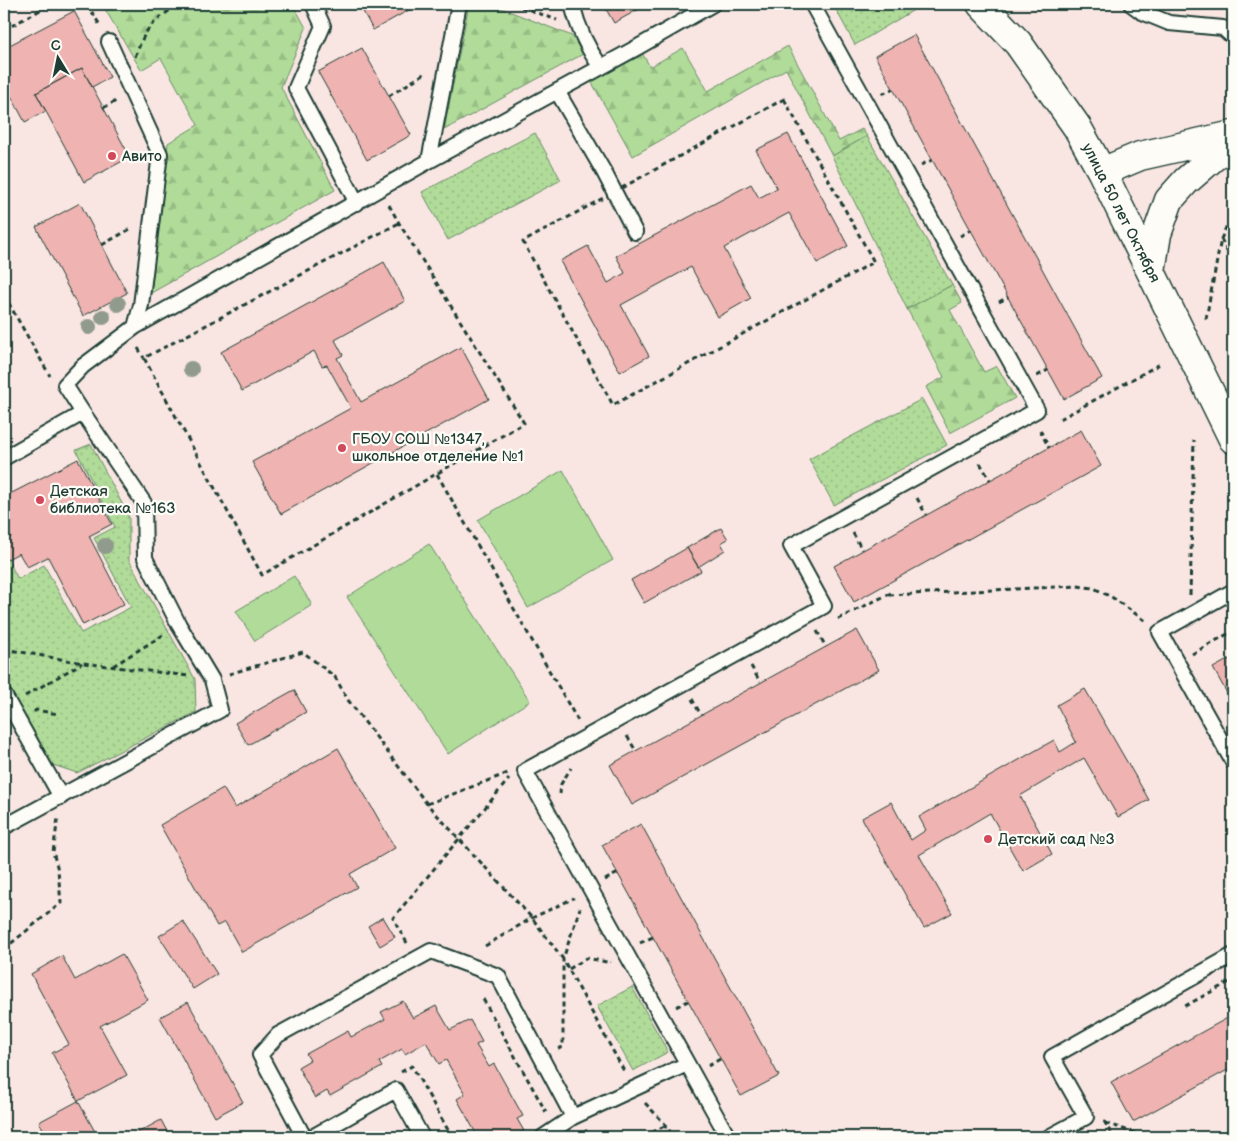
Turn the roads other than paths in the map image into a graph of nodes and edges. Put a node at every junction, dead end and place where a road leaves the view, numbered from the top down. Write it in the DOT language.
graph roads {
  1 [pos="313,4"];
  2 [pos="459,4"];
  3 [pos="572,4"];
  4 [pos="713,4"];
  5 [pos="812,4"];
  6 [pos="981,4"];
  7 [pos="1138,7"];
  8 [pos="691,10"];
  9 [pos="1233,37"];
  10 [pos="109,42"];
  11 [pos="601,66"];
  12 [pos="557,91"];
  13 [pos="1233,135"];
  14 [pos="1233,140"];
  15 [pos="429,161"];
  16 [pos="1102,172"];
  17 [pos="357,203"];
  18 [pos="635,232"];
  19 [pos="1151,271"];
  20 [pos="135,328"];
  21 [pos="83,413"];
  22 [pos="1233,439"];
  23 [pos="4,458"];
  24 [pos="1233,591"];
  25 [pos="6,700"];
  26 [pos="1233,762"];
  27 [pos="61,797"];
  28 [pos="4,828"];
  29 [pos="1233,955"];
  30 [pos="687,1064"];
  31 [pos="573,1117"];
  32 [pos="304,1137"];
  33 [pos="312,1137"];
  34 [pos="422,1137"];
  35 [pos="543,1137"];
  36 [pos="728,1137"];
  37 [pos="1049,1137"];
  1 -- 17 [label="lane"];
  2 -- 15 [label="lane"];
  3 -- 11 [label="lane"];
  4 -- 8 [label="lane"];
  5 -- 30 [label="lane"];
  6 -- 16 [label="street, улица 50 лет Октября"];
  7 -- 9 [label="lane"];
  8 -- 11 [label="lane"];
  10 -- 20 [label="lane"];
  11 -- 12 [label="lane"];
  12 -- 15 [label="lane"];
  12 -- 18 [label="lane"];
  13 -- 16 [label="street"];
  14 -- 19 [label="street"];
  15 -- 17 [label="lane"];
  16 -- 19 [label="street, улица 50 лет Октября"];
  17 -- 20 [label="lane"];
  19 -- 22 [label="street, улица 50 лет Октября"];
  20 -- 21 [label="lane"];
  21 -- 23 [label="lane"];
  21 -- 27 [label="lane"];
  24 -- 26 [label="lane"];
  25 -- 27 [label="lane"];
  27 -- 28 [label="lane"];
  29 -- 37 [label="lane"];
  30 -- 31 [label="lane"];
  30 -- 36 [label="lane"];
  31 -- 32 [label="lane"];
  31 -- 35 [label="lane"];
  33 -- 34 [label="lane"];
}
